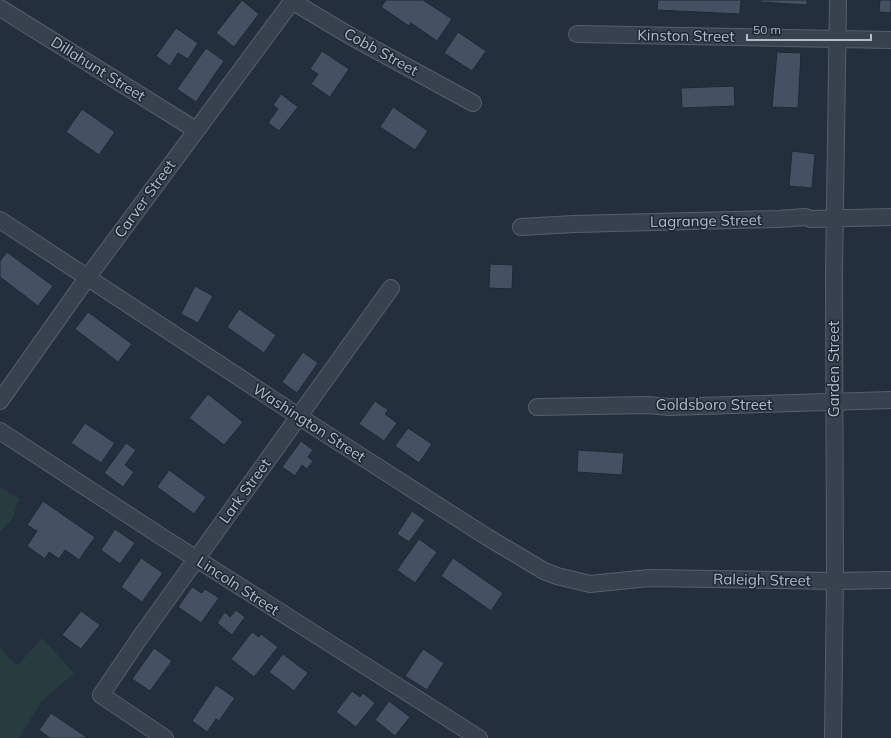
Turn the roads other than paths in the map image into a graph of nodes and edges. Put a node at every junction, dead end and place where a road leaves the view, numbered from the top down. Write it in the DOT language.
graph roads {
  1 [pos="292,0"];
  2 [pos="838,0"];
  3 [pos="0,8"];
  4 [pos="577,34"];
  5 [pos="837,39"];
  6 [pos="891,40"];
  7 [pos="473,103"];
  8 [pos="196,130"];
  9 [pos="891,217"];
  10 [pos="835,219"];
  11 [pos="0,220"];
  12 [pos="522,227"];
  13 [pos="87,278"];
  14 [pos="391,288"];
  15 [pos="891,400"];
  16 [pos="0,401"];
  17 [pos="835,402"];
  18 [pos="537,406"];
  19 [pos="298,416"];
  20 [pos="0,431"];
  21 [pos="197,558"];
  22 [pos="634,579"];
  23 [pos="891,580"];
  24 [pos="836,581"];
  25 [pos="166,738"];
  26 [pos="479,738"];
  27 [pos="834,738"];
  1 -- 7 [label="street, Cobb Street"];
  1 -- 8 [label="street, Carver Street"];
  2 -- 5 [label="street, Garden Street"];
  3 -- 8 [label="street, Dillahunt Street"];
  4 -- 5 [label="street, Kinston Street"];
  5 -- 6 [label="street, Kinston Street"];
  5 -- 10 [label="street, Garden Street"];
  8 -- 13 [label="street, Carver Street"];
  9 -- 10 [label="street, Lagrange Street"];
  10 -- 12 [label="street, Lagrange Street"];
  10 -- 17 [label="street, Garden Street"];
  11 -- 13 [label="street, Washington Street"];
  13 -- 16 [label="street, Carver Street"];
  13 -- 19 [label="street, Washington Street"];
  14 -- 19 [label="street, Lark Street"];
  15 -- 17 [label="street, Goldsboro Street"];
  17 -- 18 [label="street, Goldsboro Street"];
  17 -- 24 [label="street, Garden Street"];
  19 -- 21 [label="street, Lark Street"];
  19 -- 22 [label="street, Washington Street"];
  20 -- 21 [label="street, Lincoln Street"];
  21 -- 25 [label="street, Lark Street"];
  21 -- 26 [label="street, Lincoln Street"];
  22 -- 24 [label="street, Raleigh Street"];
  23 -- 24 [label="street, Raleigh Street"];
  24 -- 27 [label="street, Garden Street"];
}
